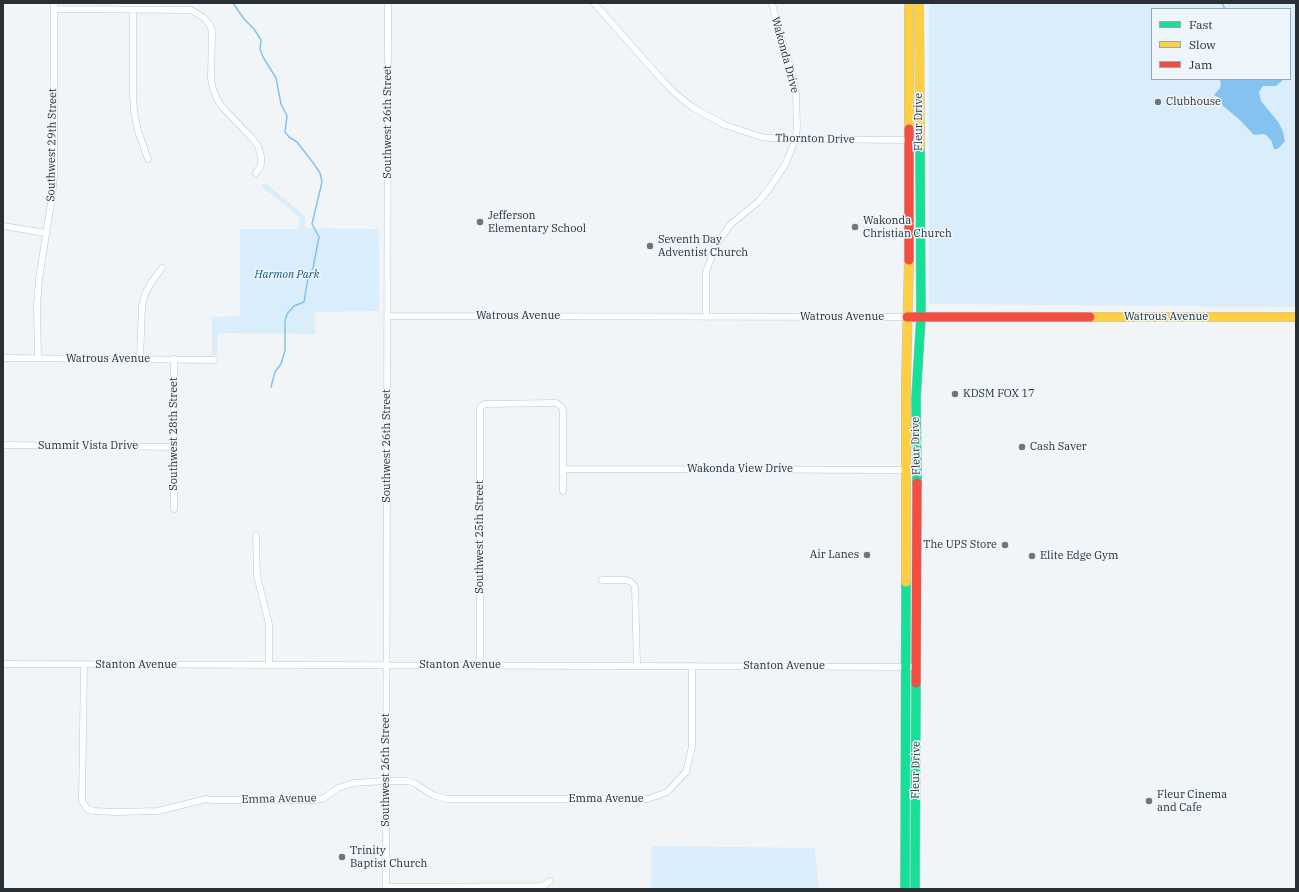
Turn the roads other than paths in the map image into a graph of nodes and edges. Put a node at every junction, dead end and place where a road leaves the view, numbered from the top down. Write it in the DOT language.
graph roads {
  1 [pos="388,3"];
  2 [pos="594,3"];
  3 [pos="772,3"];
  4 [pos="909,3"];
  5 [pos="919,3"];
  6 [pos="54,6"];
  7 [pos="132,10"];
  8 [pos="909,139"];
  9 [pos="795,140"];
  10 [pos="919,140"];
  11 [pos="148,159"];
  12 [pos="256,173"];
  13 [pos="3,226"];
  14 [pos="46,233"];
  15 [pos="162,268"];
  16 [pos="388,316"];
  17 [pos="706,317"];
  18 [pos="907,317"];
  19 [pos="921,317"];
  20 [pos="1296,317"];
  21 [pos="3,358"];
  22 [pos="38,358"];
  23 [pos="140,359"];
  24 [pos="174,359"];
  25 [pos="214,360"];
  26 [pos="3,445"];
  27 [pos="174,446"];
  28 [pos="562,469"];
  29 [pos="906,470"];
  30 [pos="916,470"];
  31 [pos="563,491"];
  32 [pos="174,510"];
  33 [pos="256,535"];
  34 [pos="602,580"];
  35 [pos="3,664"];
  36 [pos="84,665"];
  37 [pos="269,665"];
  38 [pos="480,665"];
  39 [pos="386,666"];
  40 [pos="637,666"];
  41 [pos="692,666"];
  42 [pos="905,666"];
  43 [pos="917,667"];
  44 [pos="386,781"];
  45 [pos="550,881"];
  46 [pos="386,888"];
  47 [pos="904,889"];
  48 [pos="915,889"];
  1 -- 16 [label="street, Southwest 26th Street"];
  2 -- 9 [label="street, Thornton Drive"];
  3 -- 9 [label="street, Wakonda Drive"];
  4 -- 8 [label="main road, Fleur Drive"];
  5 -- 10 [label="main road, Fleur Drive"];
  6 -- 7 [label="street"];
  6 -- 14 [label="street, Southwest 29th Street"];
  7 -- 11 [label="street"];
  7 -- 12 [label="street"];
  8 -- 9 [label="street, Thornton Drive"];
  8 -- 10 [label="street, Thornton Drive"];
  8 -- 18 [label="main road, Fleur Drive"];
  9 -- 17 [label="street, Wakonda Drive"];
  10 -- 19 [label="main road, Fleur Drive"];
  13 -- 14 [label="street"];
  14 -- 22 [label="street, Southwest 29th Street"];
  15 -- 23 [label="street"];
  16 -- 17 [label="street, Watrous Avenue"];
  16 -- 39 [label="street, Southwest 26th Street"];
  17 -- 18 [label="street, Watrous Avenue"];
  18 -- 19 [label="main road, Watrous Avenue"];
  18 -- 29 [label="main road, Fleur Drive"];
  19 -- 20 [label="main road, Watrous Avenue"];
  19 -- 30 [label="main road, Fleur Drive"];
  21 -- 22 [label="street, Watrous Avenue"];
  22 -- 23 [label="street, Watrous Avenue"];
  23 -- 24 [label="street, Watrous Avenue"];
  24 -- 25 [label="street, Watrous Avenue"];
  24 -- 27 [label="street, Southwest 28th Street"];
  26 -- 27 [label="street, Summit Vista Drive"];
  27 -- 32 [label="street, Southwest 28th Street"];
  28 -- 29 [label="street, Wakonda View Drive"];
  28 -- 31 [label="street"];
  28 -- 38 [label="street, Southwest 25th Street"];
  29 -- 30 [label="street, Wakonda View Drive"];
  29 -- 42 [label="main road, Fleur Drive"];
  30 -- 43 [label="main road, Fleur Drive"];
  33 -- 37 [label="street"];
  34 -- 40 [label="street"];
  35 -- 36 [label="street, Stanton Avenue"];
  36 -- 37 [label="street, Stanton Avenue"];
  36 -- 44 [label="street, Emma Avenue"];
  37 -- 39 [label="street, Stanton Avenue"];
  38 -- 39 [label="street, Stanton Avenue"];
  38 -- 40 [label="street, Stanton Avenue"];
  39 -- 44 [label="street, Southwest 26th Street"];
  40 -- 41 [label="street, Stanton Avenue"];
  41 -- 42 [label="street, Stanton Avenue"];
  41 -- 44 [label="street, Emma Avenue"];
  42 -- 43 [label="street, Stanton Avenue"];
  42 -- 47 [label="main road, Fleur Drive"];
  43 -- 48 [label="main road, Fleur Drive"];
  44 -- 46 [label="street, Southwest 26th Street"];
  45 -- 46 [label="street"];
}
